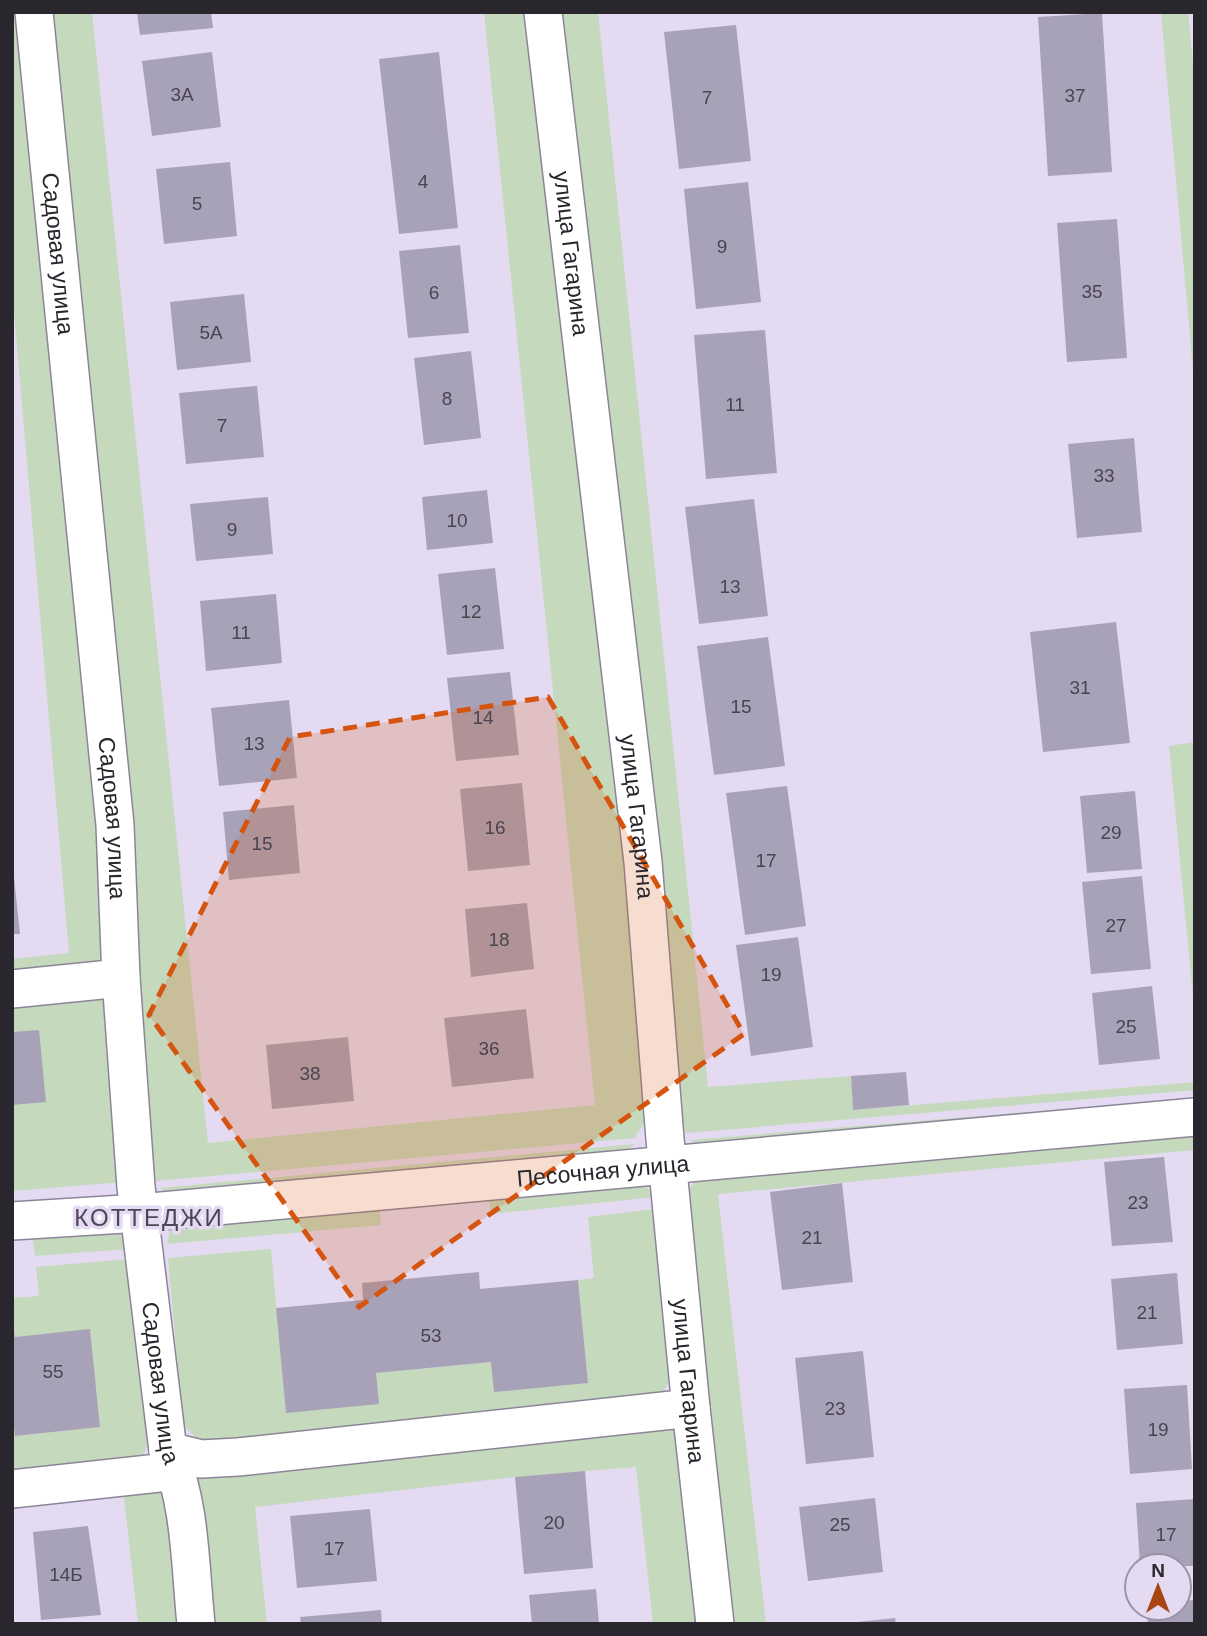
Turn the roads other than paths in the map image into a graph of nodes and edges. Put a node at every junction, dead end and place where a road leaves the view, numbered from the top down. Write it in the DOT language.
graph roads {
  1 [pos="34,12"];
  2 [pos="543,12"];
  3 [pos="121,978"];
  4 [pos="12,989"];
  5 [pos="1195,1117"];
  6 [pos="668,1165"];
  7 [pos="140,1213"];
  8 [pos="12,1221"];
  9 [pos="691,1408"];
  10 [pos="173,1461"];
  11 [pos="12,1489"];
  12 [pos="196,1624"];
  13 [pos="715,1624"];
  1 -- 3 [label="street, Садовая улица"];
  2 -- 6 [label="street, улица Гагарина"];
  3 -- 4 [label="street"];
  3 -- 7 [label="street, Садовая улица"];
  5 -- 6 [label="street, Песочная улица"];
  6 -- 7 [label="street, Песочная улица"];
  6 -- 9 [label="street, улица Гагарина"];
  7 -- 8 [label="street, Песочная улица"];
  7 -- 10 [label="street, Садовая улица"];
  9 -- 10 [label="street"];
  9 -- 13 [label="street, улица Гагарина"];
  10 -- 11 [label="street"];
  10 -- 12 [label="street, Садовая улица"];
}
